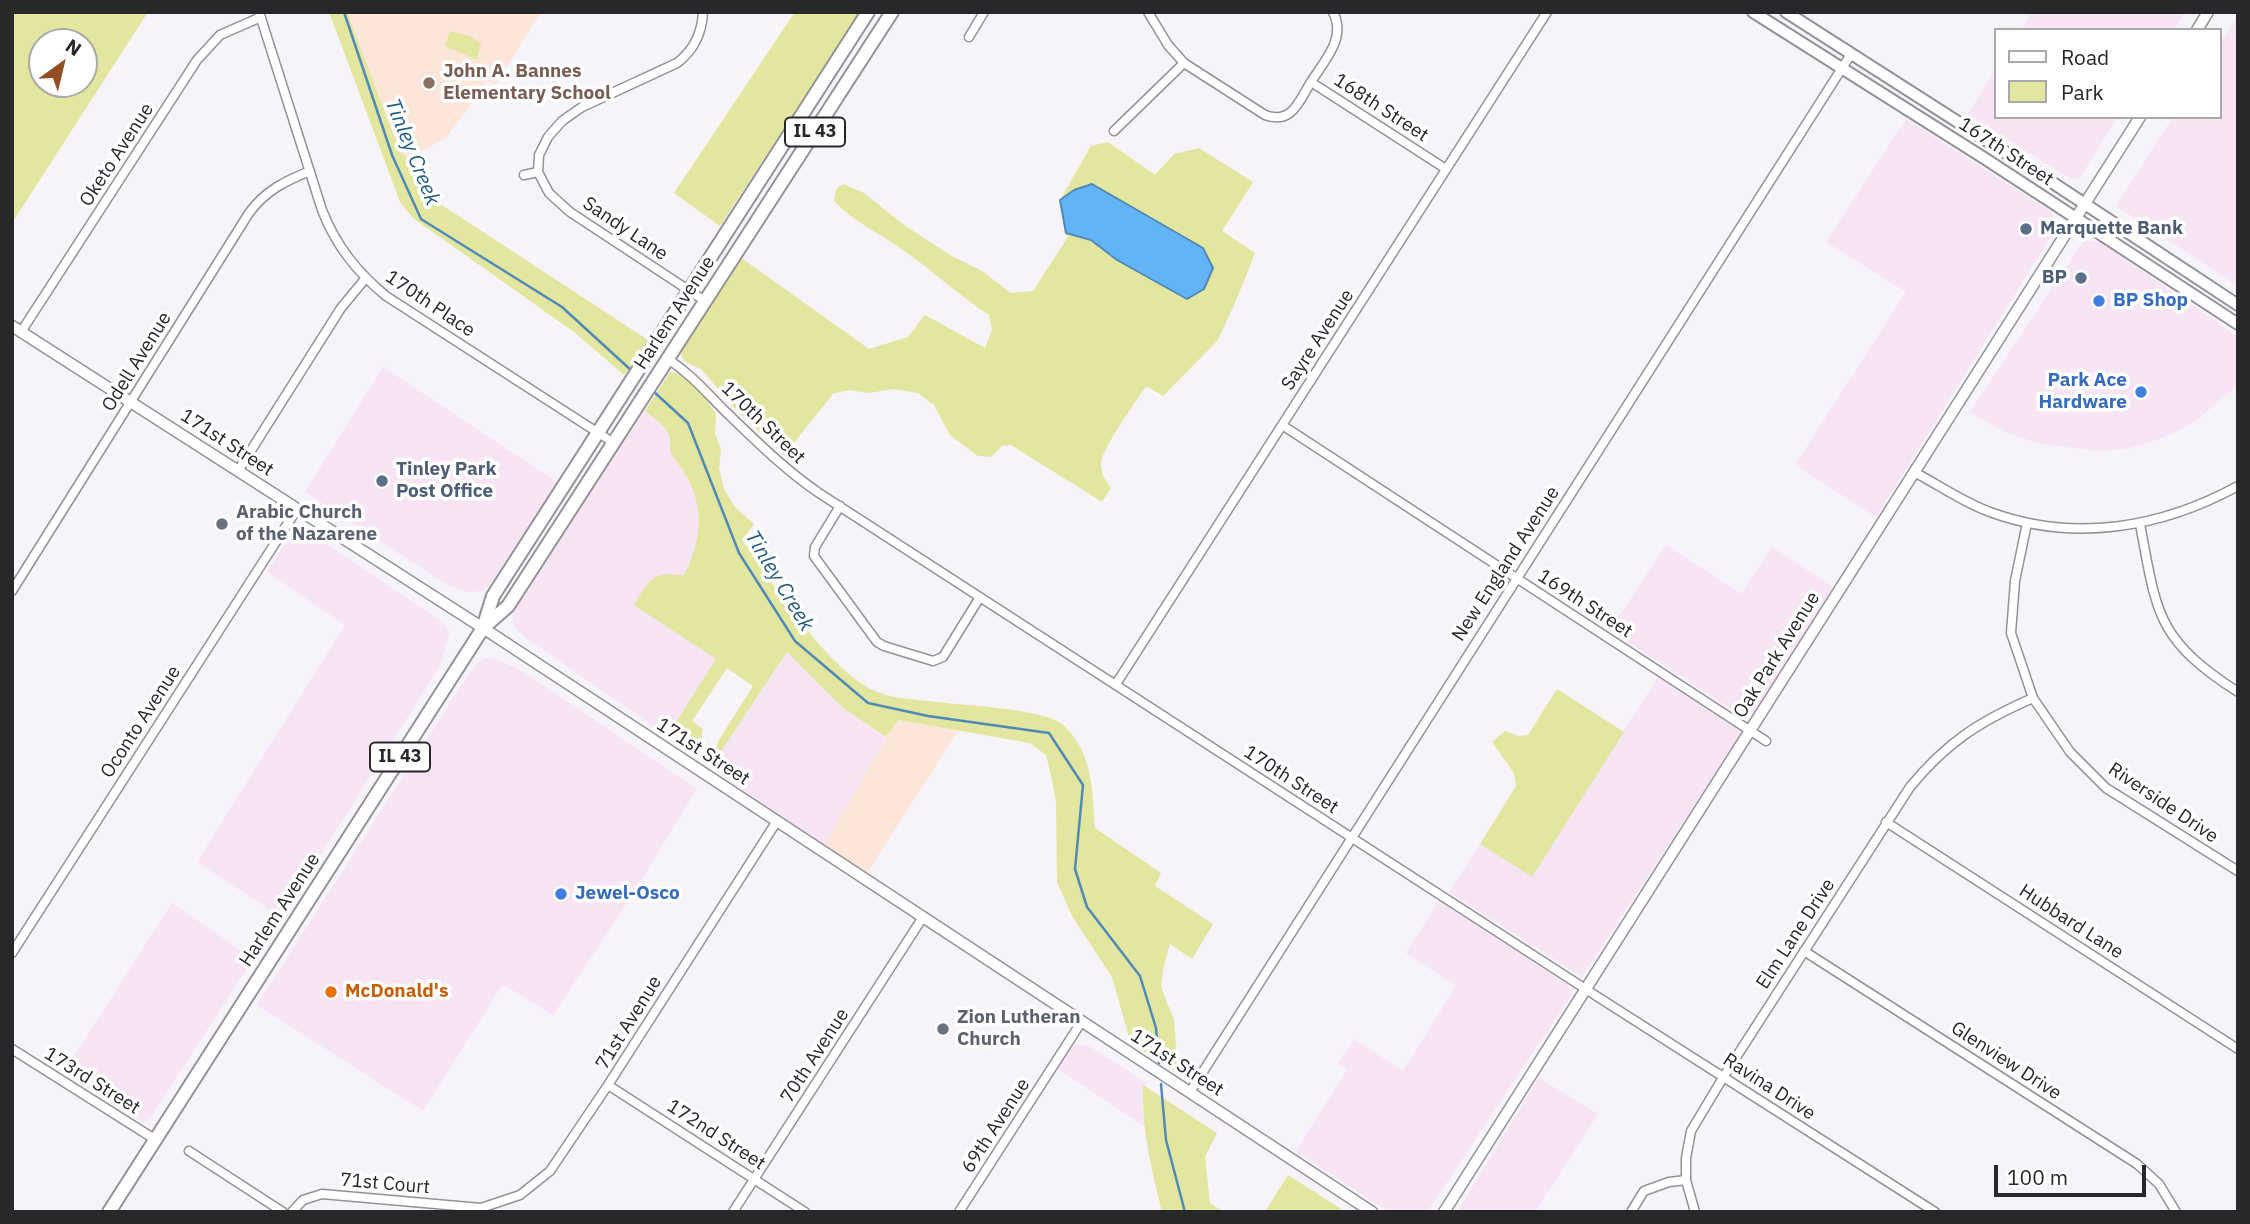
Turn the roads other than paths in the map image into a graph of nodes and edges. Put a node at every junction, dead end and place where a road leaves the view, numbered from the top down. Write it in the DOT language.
graph roads {
  1 [pos="703,12"];
  2 [pos="868,12"];
  3 [pos="892,12"];
  4 [pos="984,12"];
  5 [pos="1148,12"];
  6 [pos="1334,12"];
  7 [pos="1547,12"];
  8 [pos="1753,12"];
  9 [pos="1786,12"];
  10 [pos="2208,12"];
  11 [pos="260,15"];
  12 [pos="2198,28"];
  13 [pos="969,37"];
  14 [pos="1851,54"];
  15 [pos="1184,63"];
  16 [pos="1843,69"];
  17 [pos="1311,82"];
  18 [pos="2139,119"];
  19 [pos="1114,131"];
  20 [pos="1446,169"];
  21 [pos="310,171"];
  22 [pos="538,172"];
  23 [pos="524,175"];
  24 [pos="2084,204"];
  25 [pos="2076,218"];
  26 [pos="365,279"];
  27 [pos="688,290"];
  28 [pos="705,301"];
  29 [pos="2238,305"];
  30 [pos="2238,324"];
  31 [pos="17,329"];
  32 [pos="668,359"];
  33 [pos="131,402"];
  34 [pos="1282,425"];
  35 [pos="598,432"];
  36 [pos="614,443"];
  37 [pos="238,471"];
  38 [pos="1914,472"];
  39 [pos="2238,486"];
  40 [pos="840,506"];
  41 [pos="297,509"];
  42 [pos="2027,523"];
  43 [pos="2140,524"];
  44 [pos="1516,578"];
  45 [pos="12,591"];
  46 [pos="980,597"];
  47 [pos="483,628"];
  48 [pos="1116,684"];
  49 [pos="2238,692"];
  50 [pos="2033,698"];
  51 [pos="1750,731"];
  52 [pos="1766,741"];
  53 [pos="777,821"];
  54 [pos="1886,822"];
  55 [pos="1352,837"];
  56 [pos="2238,871"];
  57 [pos="923,917"];
  58 [pos="1804,951"];
  59 [pos="12,953"];
  60 [pos="1586,989"];
  61 [pos="1082,1021"];
  62 [pos="12,1049"];
  63 [pos="2238,1049"];
  64 [pos="1724,1076"];
  65 [pos="608,1085"];
  66 [pos="1190,1092"];
  67 [pos="156,1140"];
  68 [pos="189,1151"];
  69 [pos="754,1178"];
  70 [pos="1686,1180"];
  71 [pos="481,1210"];
  72 [pos="960,1211"];
  73 [pos="109,1212"];
  74 [pos="283,1212"];
  75 [pos="292,1212"];
  76 [pos="733,1212"];
  77 [pos="806,1212"];
  78 [pos="1372,1212"];
  79 [pos="1444,1212"];
  80 [pos="1631,1212"];
  81 [pos="1695,1212"];
  82 [pos="1935,1212"];
  83 [pos="2176,1212"];
  1 -- 22 [label="street"];
  2 -- 27 [label="main road, Harlem Avenue / IL 43"];
  3 -- 28 [label="main road, Harlem Avenue / IL 43"];
  4 -- 13 [label="street"];
  5 -- 15 [label="street, 168th Street"];
  6 -- 17 [label="street"];
  7 -- 20 [label="street, Sayre Avenue"];
  8 -- 16 [label="main road, 167th Street"];
  9 -- 14 [label="main road, 167th Street"];
  10 -- 12 [label="street"];
  11 -- 21 [label="street, 170th Place"];
  11 -- 31 [label="street, Oketo Avenue"];
  14 -- 16 [label="street, New England Avenue"];
  14 -- 24 [label="main road, 167th Street"];
  15 -- 17 [label="street, 168th Street"];
  15 -- 19 [label="street"];
  16 -- 25 [label="main road, 167th Street"];
  16 -- 44 [label="street, New England Avenue"];
  17 -- 20 [label="street, 168th Street"];
  18 -- 24 [label="street, Oak Park Avenue"];
  20 -- 34 [label="street, Sayre Avenue"];
  21 -- 26 [label="street, 170th Place"];
  21 -- 33 [label="street, Odell Avenue"];
  22 -- 23 [label="street"];
  22 -- 27 [label="street, Sandy Lane"];
  24 -- 25 [label="street, Oak Park Avenue"];
  24 -- 29 [label="main road, 167th Street"];
  25 -- 30 [label="main road, 167th Street"];
  25 -- 38 [label="street, Oak Park Avenue"];
  26 -- 35 [label="street, 170th Place"];
  26 -- 37 [label="street"];
  27 -- 28 [label="street, Sandy Lane"];
  27 -- 35 [label="main road, Harlem Avenue / IL 43"];
  28 -- 32 [label="main road, Harlem Avenue / IL 43"];
  31 -- 33 [label="street, 171st Street"];
  32 -- 36 [label="main road, Harlem Avenue / IL 43"];
  32 -- 40 [label="street, 170th Street"];
  33 -- 37 [label="street, 171st Street"];
  33 -- 45 [label="street, Odell Avenue"];
  34 -- 44 [label="street, 169th Street"];
  34 -- 48 [label="street, Sayre Avenue"];
  35 -- 36 [label="street, 170th Place"];
  35 -- 47 [label="main road, Harlem Avenue / IL 43"];
  36 -- 47 [label="main road, Harlem Avenue / IL 43"];
  37 -- 41 [label="street, 171st Street"];
  38 -- 42 [label="street"];
  38 -- 51 [label="street, Oak Park Avenue"];
  39 -- 43 [label="street"];
  40 -- 46 [label="street, 170th Street"];
  40 -- 46 [label="street"];
  41 -- 47 [label="street, 171st Street"];
  41 -- 59 [label="street, Oconto Avenue"];
  42 -- 43 [label="street"];
  42 -- 50 [label="street, Riverside Drive"];
  43 -- 49 [label="street"];
  44 -- 51 [label="street, 169th Street"];
  44 -- 55 [label="street, New England Avenue"];
  46 -- 48 [label="street, 170th Street"];
  47 -- 53 [label="street, 171st Street"];
  47 -- 67 [label="main road, Harlem Avenue / IL 43"];
  48 -- 55 [label="street, 170th Street"];
  50 -- 54 [label="street, Elm Lane Drive"];
  50 -- 56 [label="street, Riverside Drive"];
  51 -- 52 [label="street, 169th Street"];
  51 -- 60 [label="street, Oak Park Avenue"];
  53 -- 57 [label="street, 171st Street"];
  53 -- 65 [label="street, 71st Avenue"];
  54 -- 58 [label="street, Elm Lane Drive"];
  54 -- 63 [label="street, Hubbard Lane"];
  55 -- 60 [label="street, 170th Street"];
  55 -- 66 [label="street, New England Avenue"];
  57 -- 61 [label="street, 171st Street"];
  57 -- 69 [label="street, 70th Avenue"];
  58 -- 64 [label="street, Elm Lane Drive"];
  58 -- 83 [label="street, Glenview Drive"];
  60 -- 64 [label="street, Ravina Drive"];
  60 -- 79 [label="street, Oak Park Avenue"];
  61 -- 66 [label="street, 171st Street"];
  61 -- 72 [label="street, 69th Avenue"];
  62 -- 67 [label="street, 173rd Street"];
  64 -- 70 [label="street, Elm Lane Drive"];
  64 -- 82 [label="street, Ravina Drive"];
  65 -- 69 [label="street, 172nd Street"];
  65 -- 71 [label="street, 71st Avenue"];
  66 -- 78 [label="street, 171st Street"];
  67 -- 73 [label="main road, Harlem Avenue / IL 43"];
  68 -- 74 [label="street"];
  69 -- 76 [label="street, 70th Avenue"];
  69 -- 77 [label="street, 172nd Street"];
  70 -- 80 [label="street"];
  70 -- 81 [label="street, Elm Lane Drive"];
  71 -- 75 [label="street, 71st Court"];
}
